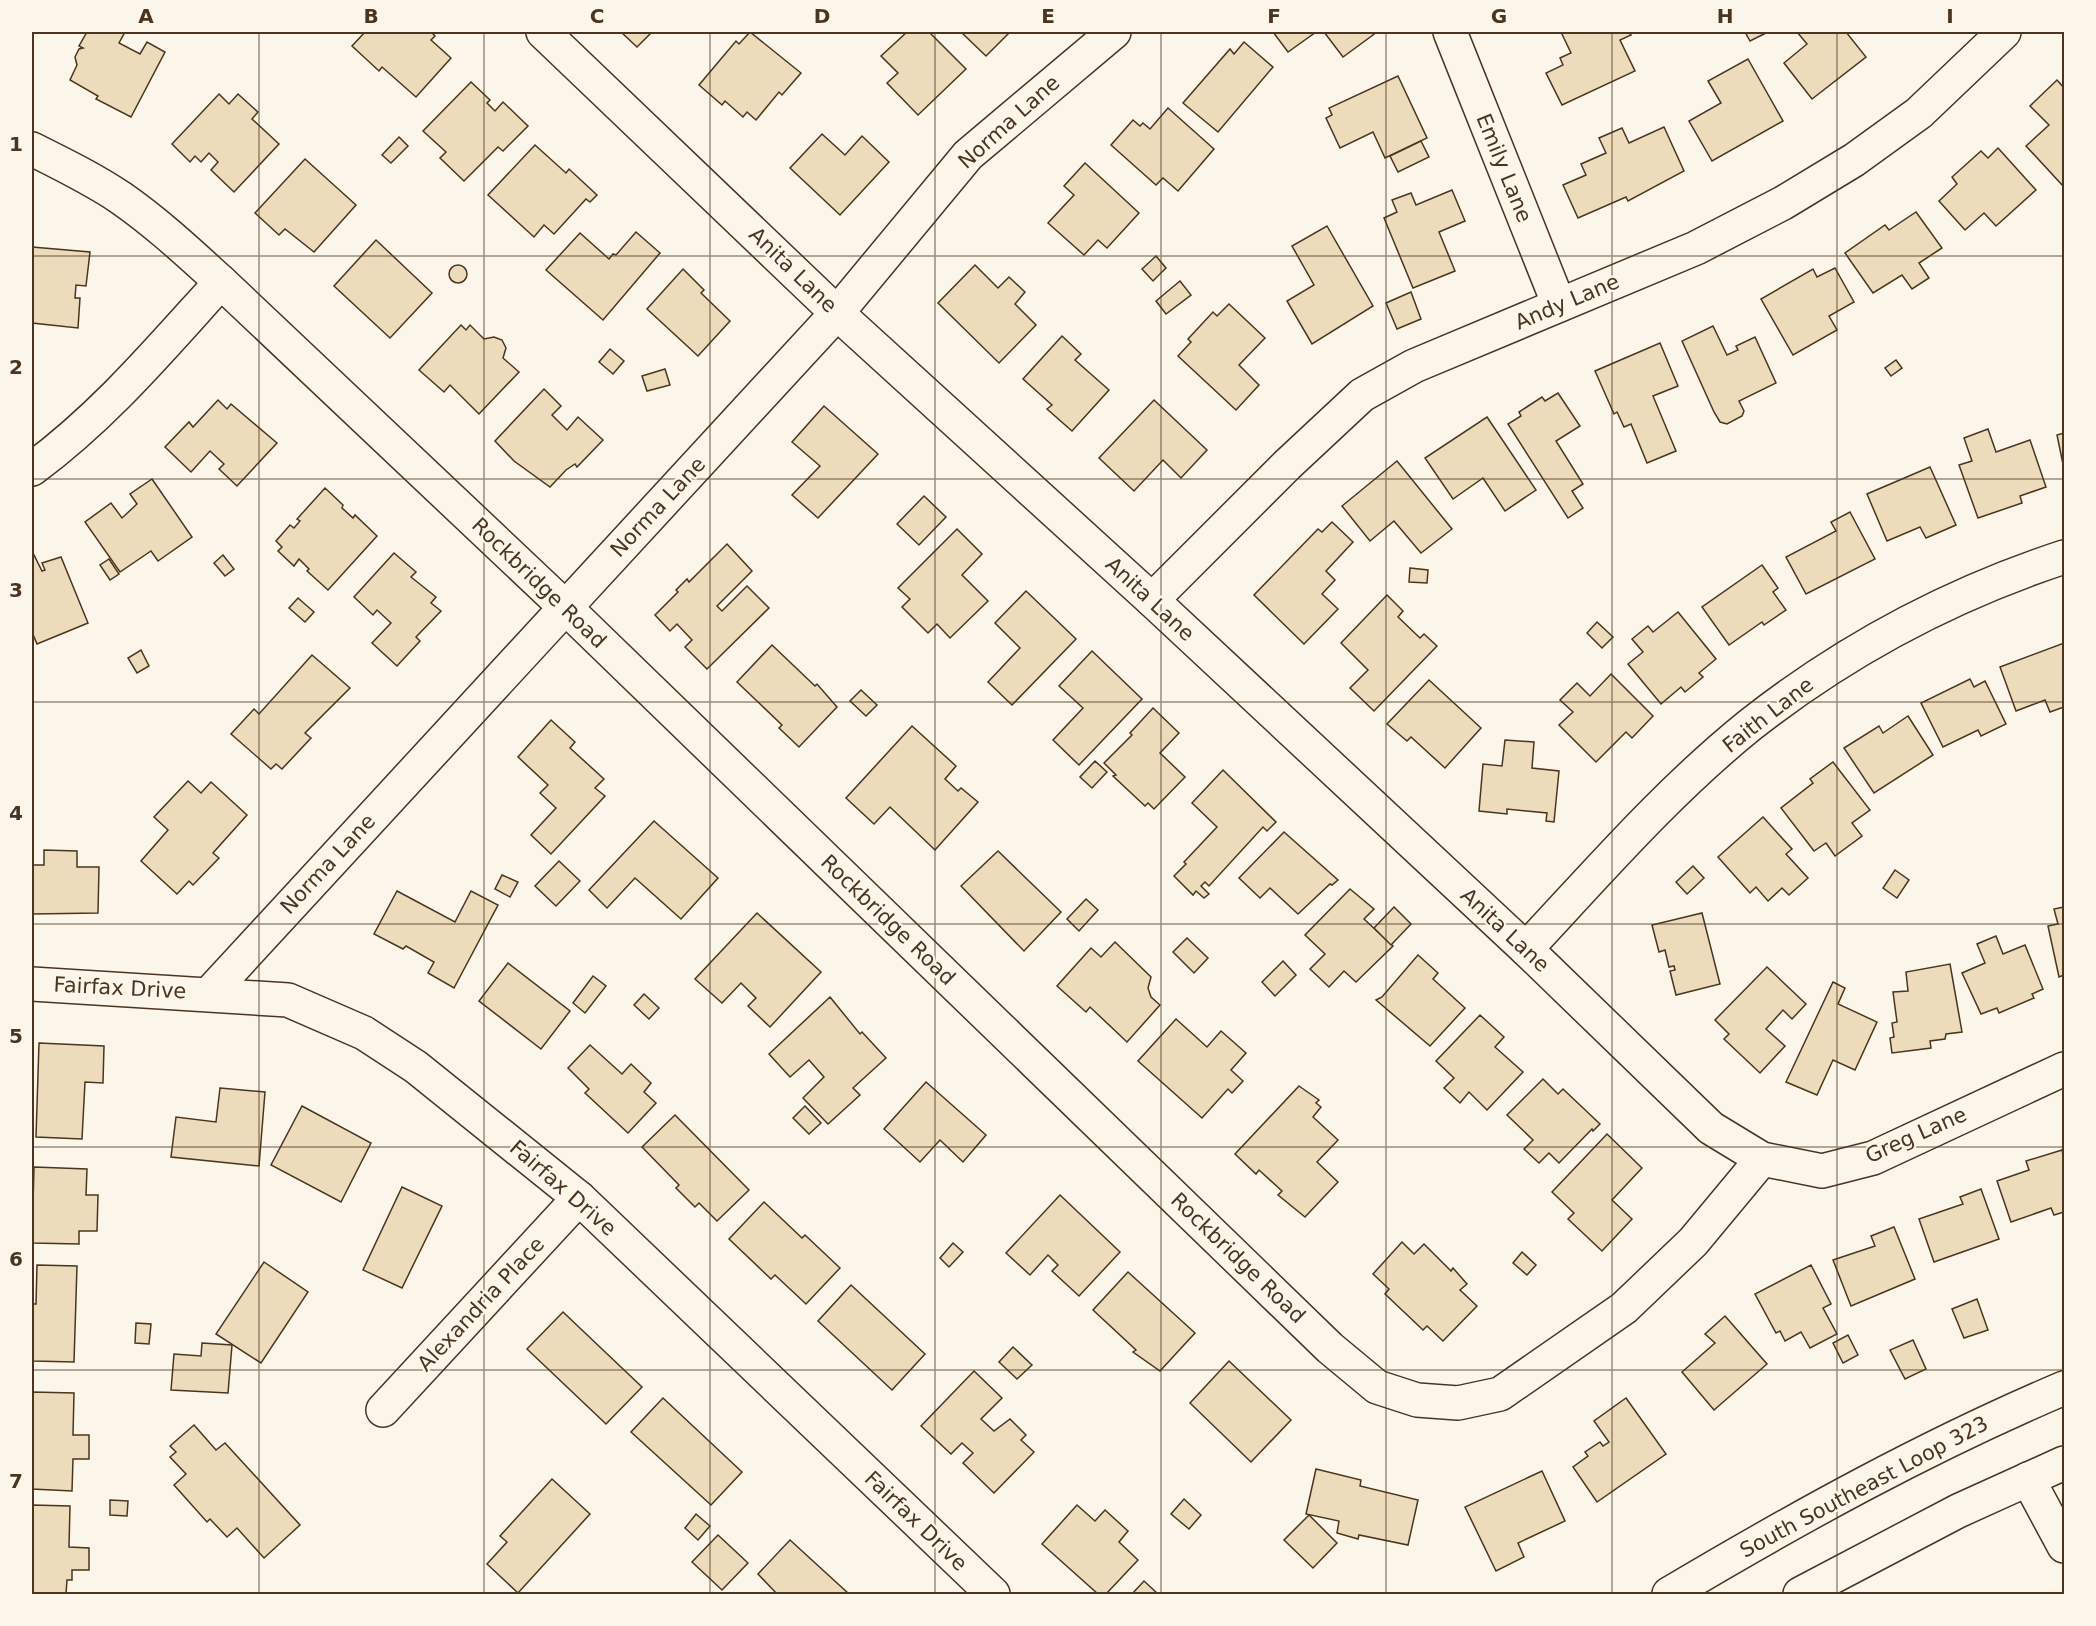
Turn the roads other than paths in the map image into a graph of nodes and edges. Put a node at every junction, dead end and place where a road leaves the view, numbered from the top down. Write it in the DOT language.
graph roads {
  1 [pos="543,32"];
  2 [pos="1114,32"];
  3 [pos="1450,32"];
  4 [pos="2004,32"];
  5 [pos="32,149"];
  6 [pos="221,282"];
  7 [pos="1559,305"];
  8 [pos="837,313"];
  9 [pos="32,469"];
  10 [pos="2064,557"];
  11 [pos="1152,600"];
  12 [pos="565,607"];
  13 [pos="1526,949"];
  14 [pos="32,984"];
  15 [pos="210,993"];
  16 [pos="2064,1069"];
  17 [pos="1762,1159"];
  18 [pos="579,1198"];
  19 [pos="2064,1388"];
  20 [pos="383,1410"];
  21 [pos="2064,1463"];
  22 [pos="2028,1479"];
  23 [pos="2064,1546"];
  24 [pos="993,1594"];
  25 [pos="1669,1594"];
  26 [pos="1800,1594"];
  1 -- 8 [label="main road, Anita Lane"];
  2 -- 8 [label="main road, Norma Lane"];
  3 -- 7 [label="main road, Emily Lane"];
  4 -- 7 [label="main road, Andy Lane"];
  5 -- 6 [label="main road, Rockbridge Road"];
  6 -- 9 [label="main road"];
  6 -- 12 [label="main road, Rockbridge Road"];
  7 -- 11 [label="main road, Andy Lane"];
  8 -- 11 [label="main road, Anita Lane"];
  8 -- 12 [label="main road, Norma Lane"];
  10 -- 13 [label="main road, Faith Lane"];
  11 -- 13 [label="main road, Anita Lane"];
  12 -- 15 [label="main road, Norma Lane"];
  12 -- 17 [label="main road, Rockbridge Road"];
  13 -- 17 [label="main road, Anita Lane"];
  14 -- 15 [label="main road, Fairfax Drive"];
  15 -- 18 [label="main road, Fairfax Drive"];
  16 -- 17 [label="main road, Greg Lane"];
  18 -- 20 [label="main road, Alexandria Place"];
  18 -- 24 [label="main road, Fairfax Drive"];
  19 -- 25 [label="main road, South Southeast Loop 323"];
  21 -- 22 [label="main road"];
  22 -- 23 [label="main road"];
  22 -- 26 [label="main road"];
}
